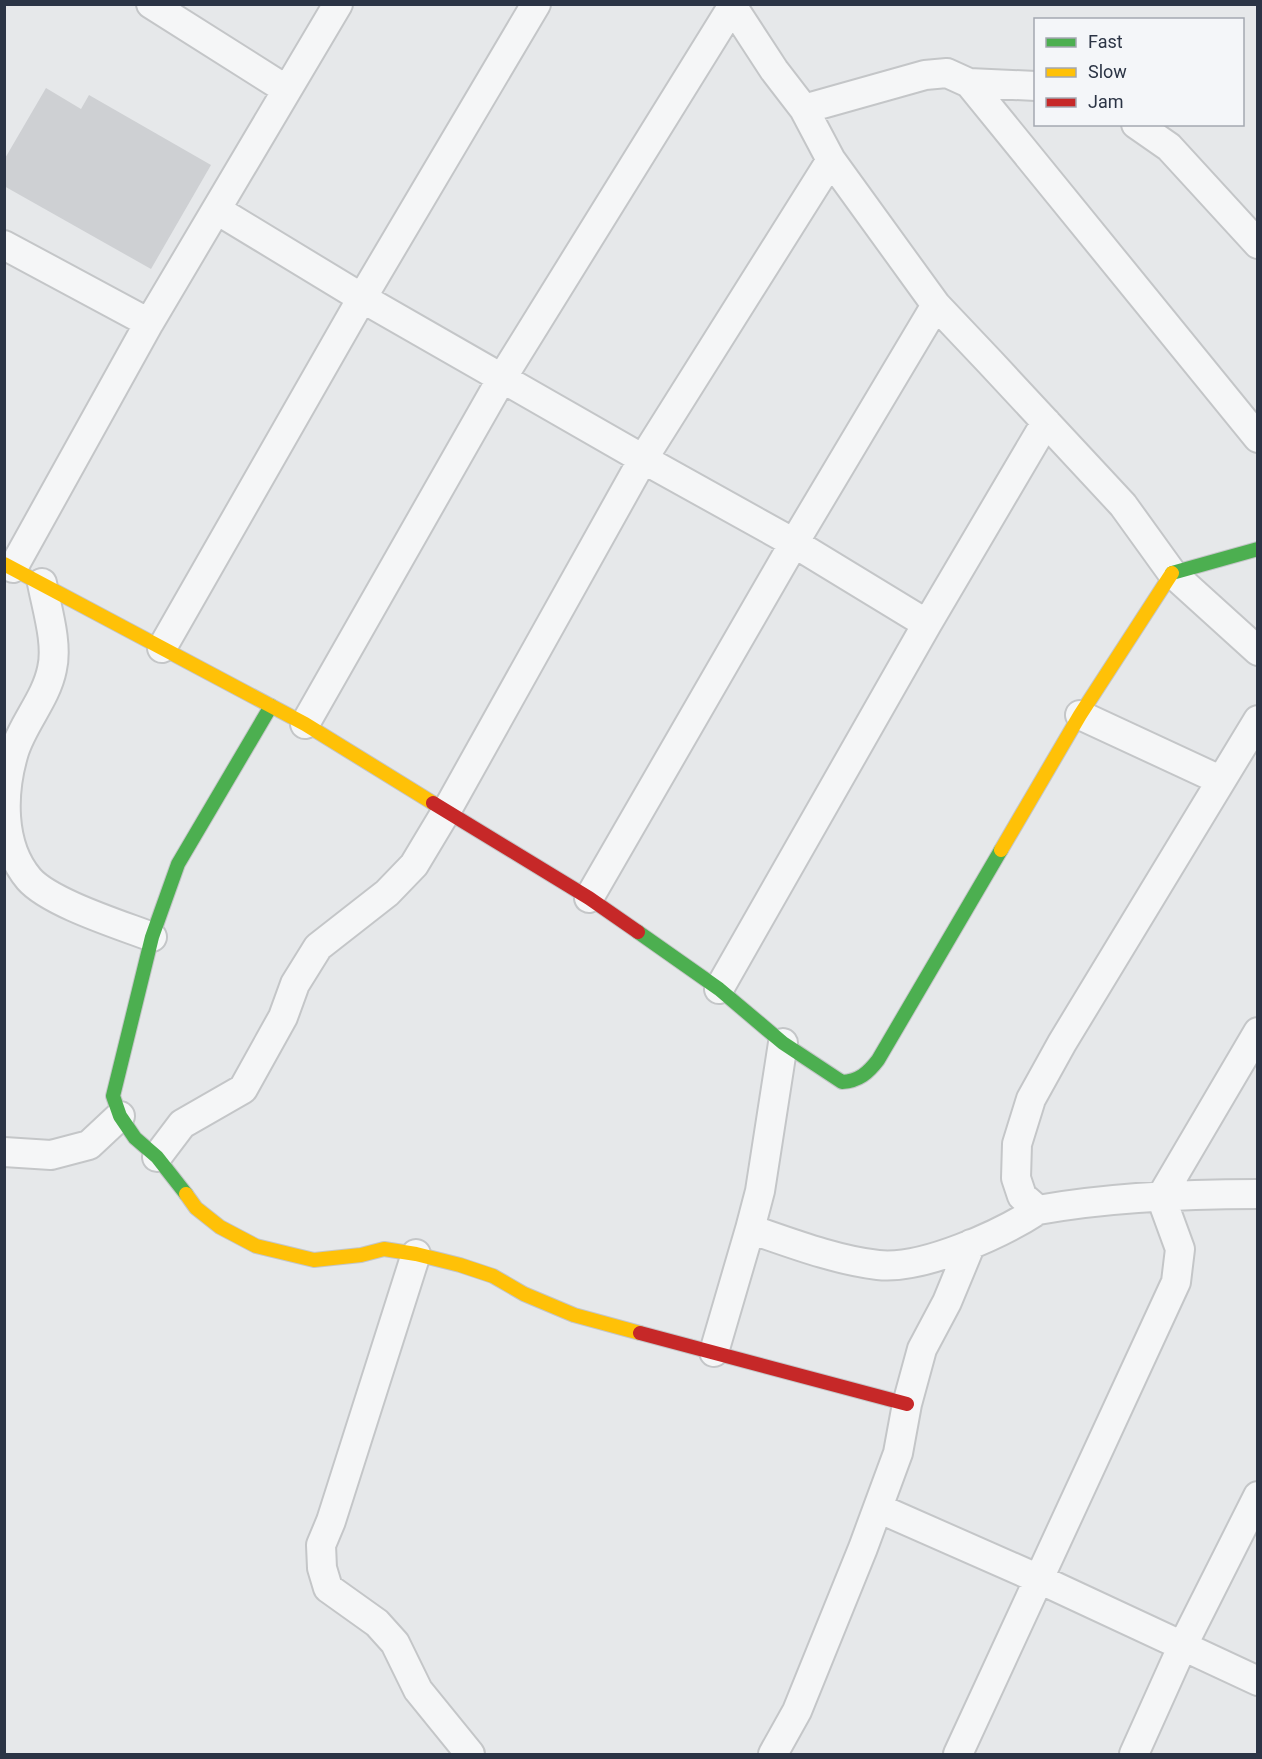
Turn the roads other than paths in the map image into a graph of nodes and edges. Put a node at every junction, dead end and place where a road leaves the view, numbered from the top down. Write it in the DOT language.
graph roads {
  1 [pos="151,4"];
  2 [pos="338,4"];
  3 [pos="536,4"];
  4 [pos="732,6"];
  5 [pos="969,83"];
  6 [pos="1034,86"];
  7 [pos="287,90"];
  8 [pos="804,109"];
  9 [pos="1139,126"];
  10 [pos="831,160"];
  11 [pos="217,210"];
  12 [pos="1257,244"];
  13 [pos="5,245"];
  14 [pos="362,298"];
  15 [pos="936,305"];
  16 [pos="149,323"];
  17 [pos="502,378"];
  18 [pos="1046,422"];
  19 [pos="1257,438"];
  20 [pos="643,459"];
  21 [pos="794,543"];
  22 [pos="1257,549"];
  23 [pos="9,566"];
  24 [pos="1172,573"];
  25 [pos="42,584"];
  26 [pos="927,624"];
  27 [pos="162,648"];
  28 [pos="1257,651"];
  29 [pos="271,706"];
  30 [pos="1080,715"];
  31 [pos="1257,720"];
  32 [pos="304,724"];
  33 [pos="1220,780"];
  34 [pos="447,810"];
  35 [pos="589,898"];
  36 [pos="152,936"];
  37 [pos="719,989"];
  38 [pos="1257,1032"];
  39 [pos="783,1043"];
  40 [pos="120,1116"];
  41 [pos="4,1152"];
  42 [pos="157,1157"];
  43 [pos="1257,1194"];
  44 [pos="1161,1197"];
  45 [pos="1038,1210"];
  46 [pos="750,1229"];
  47 [pos="971,1244"];
  48 [pos="416,1254"];
  49 [pos="714,1352"];
  50 [pos="907,1404"];
  51 [pos="1257,1496"];
  52 [pos="878,1508"];
  53 [pos="1039,1579"];
  54 [pos="1183,1645"];
  55 [pos="1257,1681"];
  56 [pos="470,1755"];
  57 [pos="773,1755"];
  58 [pos="958,1755"];
  59 [pos="1134,1755"];
  1 -- 7 [label="street"];
  2 -- 7 [label="street"];
  3 -- 14 [label="street"];
  4 -- 8 [label="street"];
  4 -- 17 [label="street"];
  5 -- 6 [label="street"];
  5 -- 8 [label="street"];
  5 -- 19 [label="street"];
  7 -- 11 [label="street"];
  8 -- 10 [label="street"];
  9 -- 12 [label="street"];
  10 -- 15 [label="street"];
  10 -- 20 [label="street"];
  11 -- 14 [label="street"];
  11 -- 16 [label="street"];
  13 -- 16 [label="street"];
  14 -- 17 [label="street"];
  14 -- 27 [label="street"];
  15 -- 18 [label="street"];
  15 -- 21 [label="street"];
  16 -- 23 [label="street"];
  17 -- 20 [label="street"];
  17 -- 32 [label="street"];
  18 -- 24 [label="street"];
  18 -- 26 [label="street"];
  20 -- 21 [label="street"];
  20 -- 34 [label="street"];
  21 -- 26 [label="street"];
  21 -- 35 [label="street"];
  22 -- 24 [label="street"];
  23 -- 25 [label="street"];
  24 -- 28 [label="street"];
  24 -- 30 [label="street"];
  25 -- 27 [label="street"];
  25 -- 36 [label="street"];
  26 -- 37 [label="street"];
  27 -- 29 [label="street"];
  29 -- 32 [label="street"];
  29 -- 36 [label="street"];
  30 -- 33 [label="street"];
  30 -- 39 [label="street"];
  31 -- 33 [label="street"];
  32 -- 34 [label="street"];
  33 -- 45 [label="street"];
  34 -- 35 [label="street"];
  34 -- 42 [label="street"];
  35 -- 37 [label="street"];
  36 -- 40 [label="street"];
  37 -- 39 [label="street"];
  38 -- 44 [label="street"];
  39 -- 46 [label="street"];
  40 -- 41 [label="street"];
  40 -- 42 [label="street"];
  42 -- 48 [label="street"];
  43 -- 44 [label="street"];
  44 -- 45 [label="street"];
  44 -- 53 [label="street"];
  45 -- 47 [label="street"];
  46 -- 47 [label="street"];
  46 -- 49 [label="street"];
  47 -- 50 [label="street"];
  48 -- 49 [label="street"];
  48 -- 56 [label="street"];
  49 -- 50 [label="street"];
  50 -- 52 [label="street"];
  51 -- 54 [label="street"];
  52 -- 53 [label="street"];
  52 -- 57 [label="street"];
  53 -- 54 [label="street"];
  53 -- 58 [label="street"];
  54 -- 55 [label="street"];
  54 -- 59 [label="street"];
}
